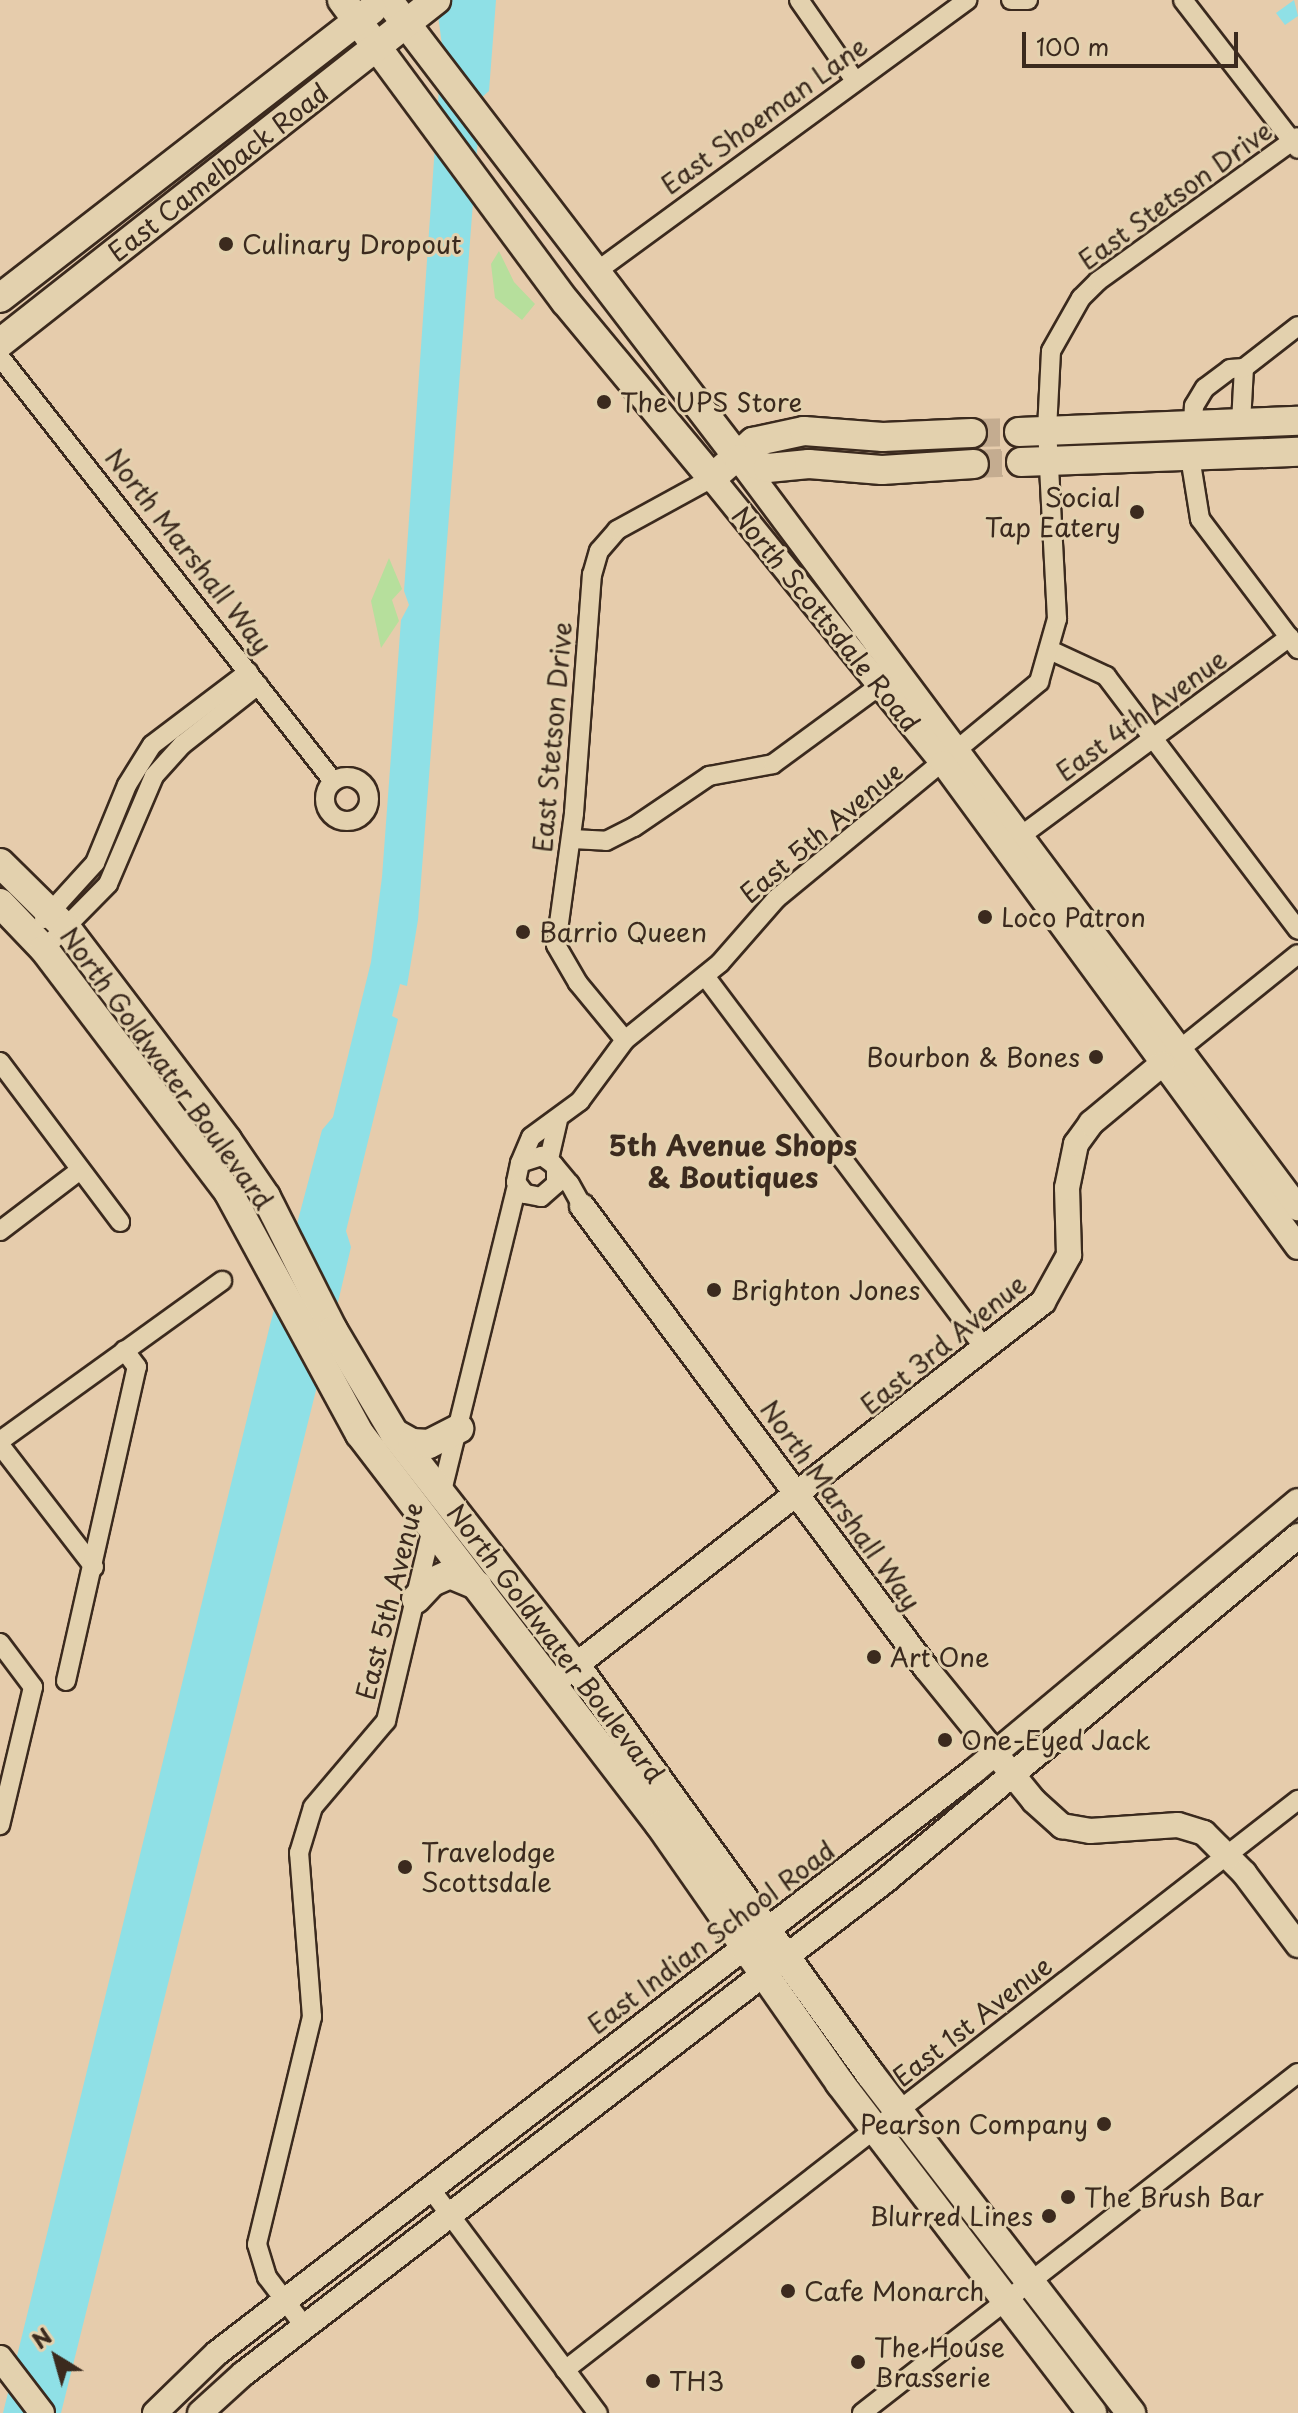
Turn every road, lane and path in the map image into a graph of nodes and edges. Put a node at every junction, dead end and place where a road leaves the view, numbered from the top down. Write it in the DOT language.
graph roads {
  1 [pos="386,0"];
  2 [pos="799,0"];
  3 [pos="968,0"];
  4 [pos="1183,0"];
  5 [pos="349,10"];
  6 [pos="421,12"];
  7 [pos="376,48"];
  8 [pos="854,79"];
  9 [pos="1296,143"];
  10 [pos="497,211"];
  11 [pos="593,274"];
  12 [pos="0,298"];
  13 [pos="1298,326"];
  14 [pos="0,343"];
  15 [pos="0,357"];
  16 [pos="1244,368"];
  17 [pos="1298,421"];
  18 [pos="1241,423"];
  19 [pos="1193,424"];
  20 [pos="1047,430"];
  21 [pos="1019,432"];
  22 [pos="972,433"];
  23 [pos="1298,452"];
  24 [pos="1190,457"];
  25 [pos="739,459"];
  26 [pos="1021,462"];
  27 [pos="1049,462"];
  28 [pos="974,464"];
  29 [pos="712,478"];
  30 [pos="1294,643"];
  31 [pos="1052,651"];
  32 [pos="253,678"];
  33 [pos="882,684"];
  34 [pos="1154,738"];
  35 [pos="951,756"];
  36 [pos="333,781"];
  37 [pos="1022,835"];
  38 [pos="572,839"];
  39 [pos="0,863"];
  40 [pos="0,903"];
  41 [pos="59,921"];
  42 [pos="1298,930"];
  43 [pos="36,940"];
  44 [pos="1298,954"];
  45 [pos="705,976"];
  46 [pos="625,1040"];
  47 [pos="1170,1057"];
  48 [pos="0,1062"];
  49 [pos="558,1121"];
  50 [pos="520,1163"];
  51 [pos="552,1164"];
  52 [pos="80,1170"];
  53 [pos="517,1186"];
  54 [pos="541,1196"];
  55 [pos="582,1206"];
  56 [pos="1298,1208"];
  57 [pos="120,1222"];
  58 [pos="510,1228"];
  59 [pos="0,1231"];
  60 [pos="1298,1247"];
  61 [pos="222,1281"];
  62 [pos="984,1347"];
  63 [pos="124,1350"];
  64 [pos="459,1429"];
  65 [pos="393,1432"];
  66 [pos="0,1443"];
  67 [pos="442,1494"];
  68 [pos="798,1494"];
  69 [pos="1298,1501"];
  70 [pos="433,1526"];
  71 [pos="1298,1536"];
  72 [pos="1236,1552"];
  73 [pos="94,1567"];
  74 [pos="1253,1572"];
  75 [pos="482,1589"];
  76 [pos="416,1599"];
  77 [pos="0,1643"];
  78 [pos="576,1666"];
  79 [pos="66,1681"];
  80 [pos="553,1683"];
  81 [pos="994,1755"];
  82 [pos="1010,1775"];
  83 [pos="1298,1800"];
  84 [pos="0,1825"];
  85 [pos="1228,1854"];
  86 [pos="768,1928"];
  87 [pos="744,1945"];
  88 [pos="1298,1945"];
  89 [pos="788,1957"];
  90 [pos="764,1976"];
  91 [pos="1298,2073"];
  92 [pos="898,2112"];
  93 [pos="875,2130"];
  94 [pos="430,2188"];
  95 [pos="451,2217"];
  96 [pos="1028,2282"];
  97 [pos="285,2300"];
  98 [pos="1006,2300"];
  99 [pos="305,2327"];
  100 [pos="4,2363"];
  101 [pos="565,2370"];
  102 [pos="42,2413"];
  103 [pos="155,2413"];
  104 [pos="200,2413"];
  105 [pos="598,2413"];
  106 [pos="862,2413"];
  107 [pos="1092,2413"];
  108 [pos="1131,2413"];
  1 -- 5 [label="main road, East Camelback Road"];
  1 -- 6 [label="main road, North Scottsdale Road"];
  2 -- 8 [label="street"];
  3 -- 8 [label="street, East Shoeman Lane"];
  4 -- 9 [label="street"];
  5 -- 7 [label="main road, North Scottsdale Road"];
  5 -- 12 [label="main road, East Camelback Road"];
  6 -- 7 [label="main road, East Camelback Road"];
  6 -- 11 [label="main road, North Scottsdale Road"];
  7 -- 10 [label="main road, North Scottsdale Road"];
  7 -- 14 [label="main road, East Camelback Road"];
  8 -- 11 [label="street, East Shoeman Lane"];
  9 -- 20 [label="street, East Stetson Drive"];
  10 -- 11 [label="main road"];
  10 -- 29 [label="main road, North Scottsdale Road"];
  11 -- 25 [label="main road, North Scottsdale Road"];
  13 -- 16 [label="street"];
  15 -- 32 [label="street, North Marshall Way"];
  16 -- 18 [label="street"];
  16 -- 19 [label="street"];
  17 -- 18 [label="main road"];
  18 -- 19 [label="main road"];
  19 -- 20 [label="main road"];
  20 -- 21 [label="main road"];
  20 -- 27 [label="street, East Stetson Drive"];
  22 -- 25 [label="main road"];
  23 -- 24 [label="main road"];
  24 -- 27 [label="main road"];
  24 -- 30 [label="street"];
  25 -- 28 [label="main road"];
  25 -- 29 [label="main road"];
  25 -- 35 [label="main road, North Scottsdale Road"];
  26 -- 27 [label="main road"];
  27 -- 31 [label="street, East 5th Avenue"];
  29 -- 33 [label="main road, North Scottsdale Road"];
  29 -- 38 [label="street, East Stetson Drive"];
  30 -- 34 [label="street, East 4th Avenue"];
  31 -- 34 [label="street"];
  31 -- 35 [label="street, East 5th Avenue"];
  32 -- 36 [label="street, North Marshall Way"];
  32 -- 41 [label="street"];
  33 -- 35 [label="main road, North Scottsdale Road"];
  33 -- 38 [label="street"];
  34 -- 37 [label="street, East 4th Avenue"];
  34 -- 42 [label="street"];
  35 -- 37 [label="main road, North Scottsdale Road"];
  35 -- 45 [label="street, East 5th Avenue"];
  35 -- 47 [label="main road, North Scottsdale Road"];
  37 -- 47 [label="main road, North Scottsdale Road"];
  38 -- 46 [label="street, East Stetson Drive"];
  39 -- 41 [label="main road, North Goldwater Boulevard"];
  40 -- 43 [label="main road, North Goldwater Boulevard"];
  41 -- 43 [label="street"];
  41 -- 65 [label="main road, North Goldwater Boulevard"];
  43 -- 70 [label="main road, North Goldwater Boulevard"];
  44 -- 47 [label="street, East 3rd Avenue"];
  45 -- 46 [label="street, East 5th Avenue"];
  45 -- 62 [label="street"];
  46 -- 49 [label="street, East 5th Avenue"];
  47 -- 56 [label="main road, North Scottsdale Road"];
  47 -- 60 [label="main road, North Scottsdale Road"];
  47 -- 62 [label="main road, East 3rd Avenue"];
  48 -- 52 [label="street"];
  49 -- 50 [label="street, East 5th Avenue"];
  49 -- 51 [label="street"];
  50 -- 51 [label="street"];
  50 -- 53 [label="street"];
  51 -- 54 [label="street"];
  51 -- 55 [label="street, North Marshall Way"];
  52 -- 57 [label="street"];
  52 -- 59 [label="street"];
  53 -- 54 [label="street"];
  53 -- 58 [label="street, East 5th Avenue"];
  54 -- 55 [label="street"];
  54 -- 58 [label="street, East 5th Avenue"];
  55 -- 68 [label="main road, North Marshall Way"];
  58 -- 64 [label="street, East 5th Avenue"];
  61 -- 63 [label="street"];
  62 -- 68 [label="main road, East 3rd Avenue"];
  63 -- 66 [label="street"];
  63 -- 73 [label="street"];
  64 -- 65 [label="main road"];
  64 -- 67 [label="street, East 5th Avenue"];
  65 -- 67 [label="main road, North Goldwater Boulevard"];
  66 -- 73 [label="street"];
  67 -- 70 [label="street, East 5th Avenue"];
  67 -- 78 [label="main road, North Goldwater Boulevard"];
  68 -- 78 [label="main road, East 3rd Avenue"];
  68 -- 81 [label="main road, North Marshall Way"];
  69 -- 72 [label="main road, East Indian School Road"];
  70 -- 75 [label="main road, North Goldwater Boulevard"];
  70 -- 76 [label="street, East 5th Avenue"];
  71 -- 74 [label="main road"];
  72 -- 74 [label="main road"];
  72 -- 81 [label="main road, East Indian School Road"];
  73 -- 79 [label="street"];
  74 -- 82 [label="main road"];
  75 -- 76 [label="main road"];
  75 -- 80 [label="main road, North Goldwater Boulevard"];
  76 -- 97 [label="street, East 5th Avenue"];
  77 -- 84 [label="street"];
  78 -- 80 [label="main road, East 3rd Avenue"];
  78 -- 86 [label="main road, North Goldwater Boulevard"];
  80 -- 87 [label="main road, North Goldwater Boulevard"];
  81 -- 82 [label="main road, North Marshall Way"];
  81 -- 86 [label="main road, East Indian School Road"];
  82 -- 85 [label="main road, North Marshall Way"];
  82 -- 89 [label="main road"];
  83 -- 85 [label="street, East 1st Avenue"];
  85 -- 88 [label="main road, North Marshall Way"];
  85 -- 92 [label="street, East 1st Avenue"];
  86 -- 87 [label="main road, East Indian School Road"];
  86 -- 89 [label="main road, North Goldwater Boulevard"];
  87 -- 90 [label="main road, North Goldwater Boulevard"];
  87 -- 94 [label="main road, East Indian School Road"];
  89 -- 90 [label="main road"];
  89 -- 92 [label="main road, North Goldwater Boulevard"];
  90 -- 93 [label="main road, North Goldwater Boulevard"];
  90 -- 95 [label="main road"];
  91 -- 96 [label="street"];
  92 -- 93 [label="street, East 1st Avenue"];
  92 -- 96 [label="main road, North Goldwater Boulevard"];
  93 -- 98 [label="main road, North Goldwater Boulevard"];
  93 -- 101 [label="street, East 1st Avenue"];
  94 -- 95 [label="street"];
  94 -- 97 [label="main road, East Indian School Road"];
  95 -- 99 [label="main road"];
  95 -- 101 [label="street"];
  96 -- 98 [label="street"];
  96 -- 108 [label="main road, North Goldwater Boulevard"];
  97 -- 99 [label="street, East 5th Avenue"];
  97 -- 103 [label="main road, East Indian School Road"];
  98 -- 106 [label="street"];
  98 -- 107 [label="main road, North Goldwater Boulevard"];
  99 -- 104 [label="main road"];
  100 -- 102 [label="main road"];
  101 -- 105 [label="street"];
}
